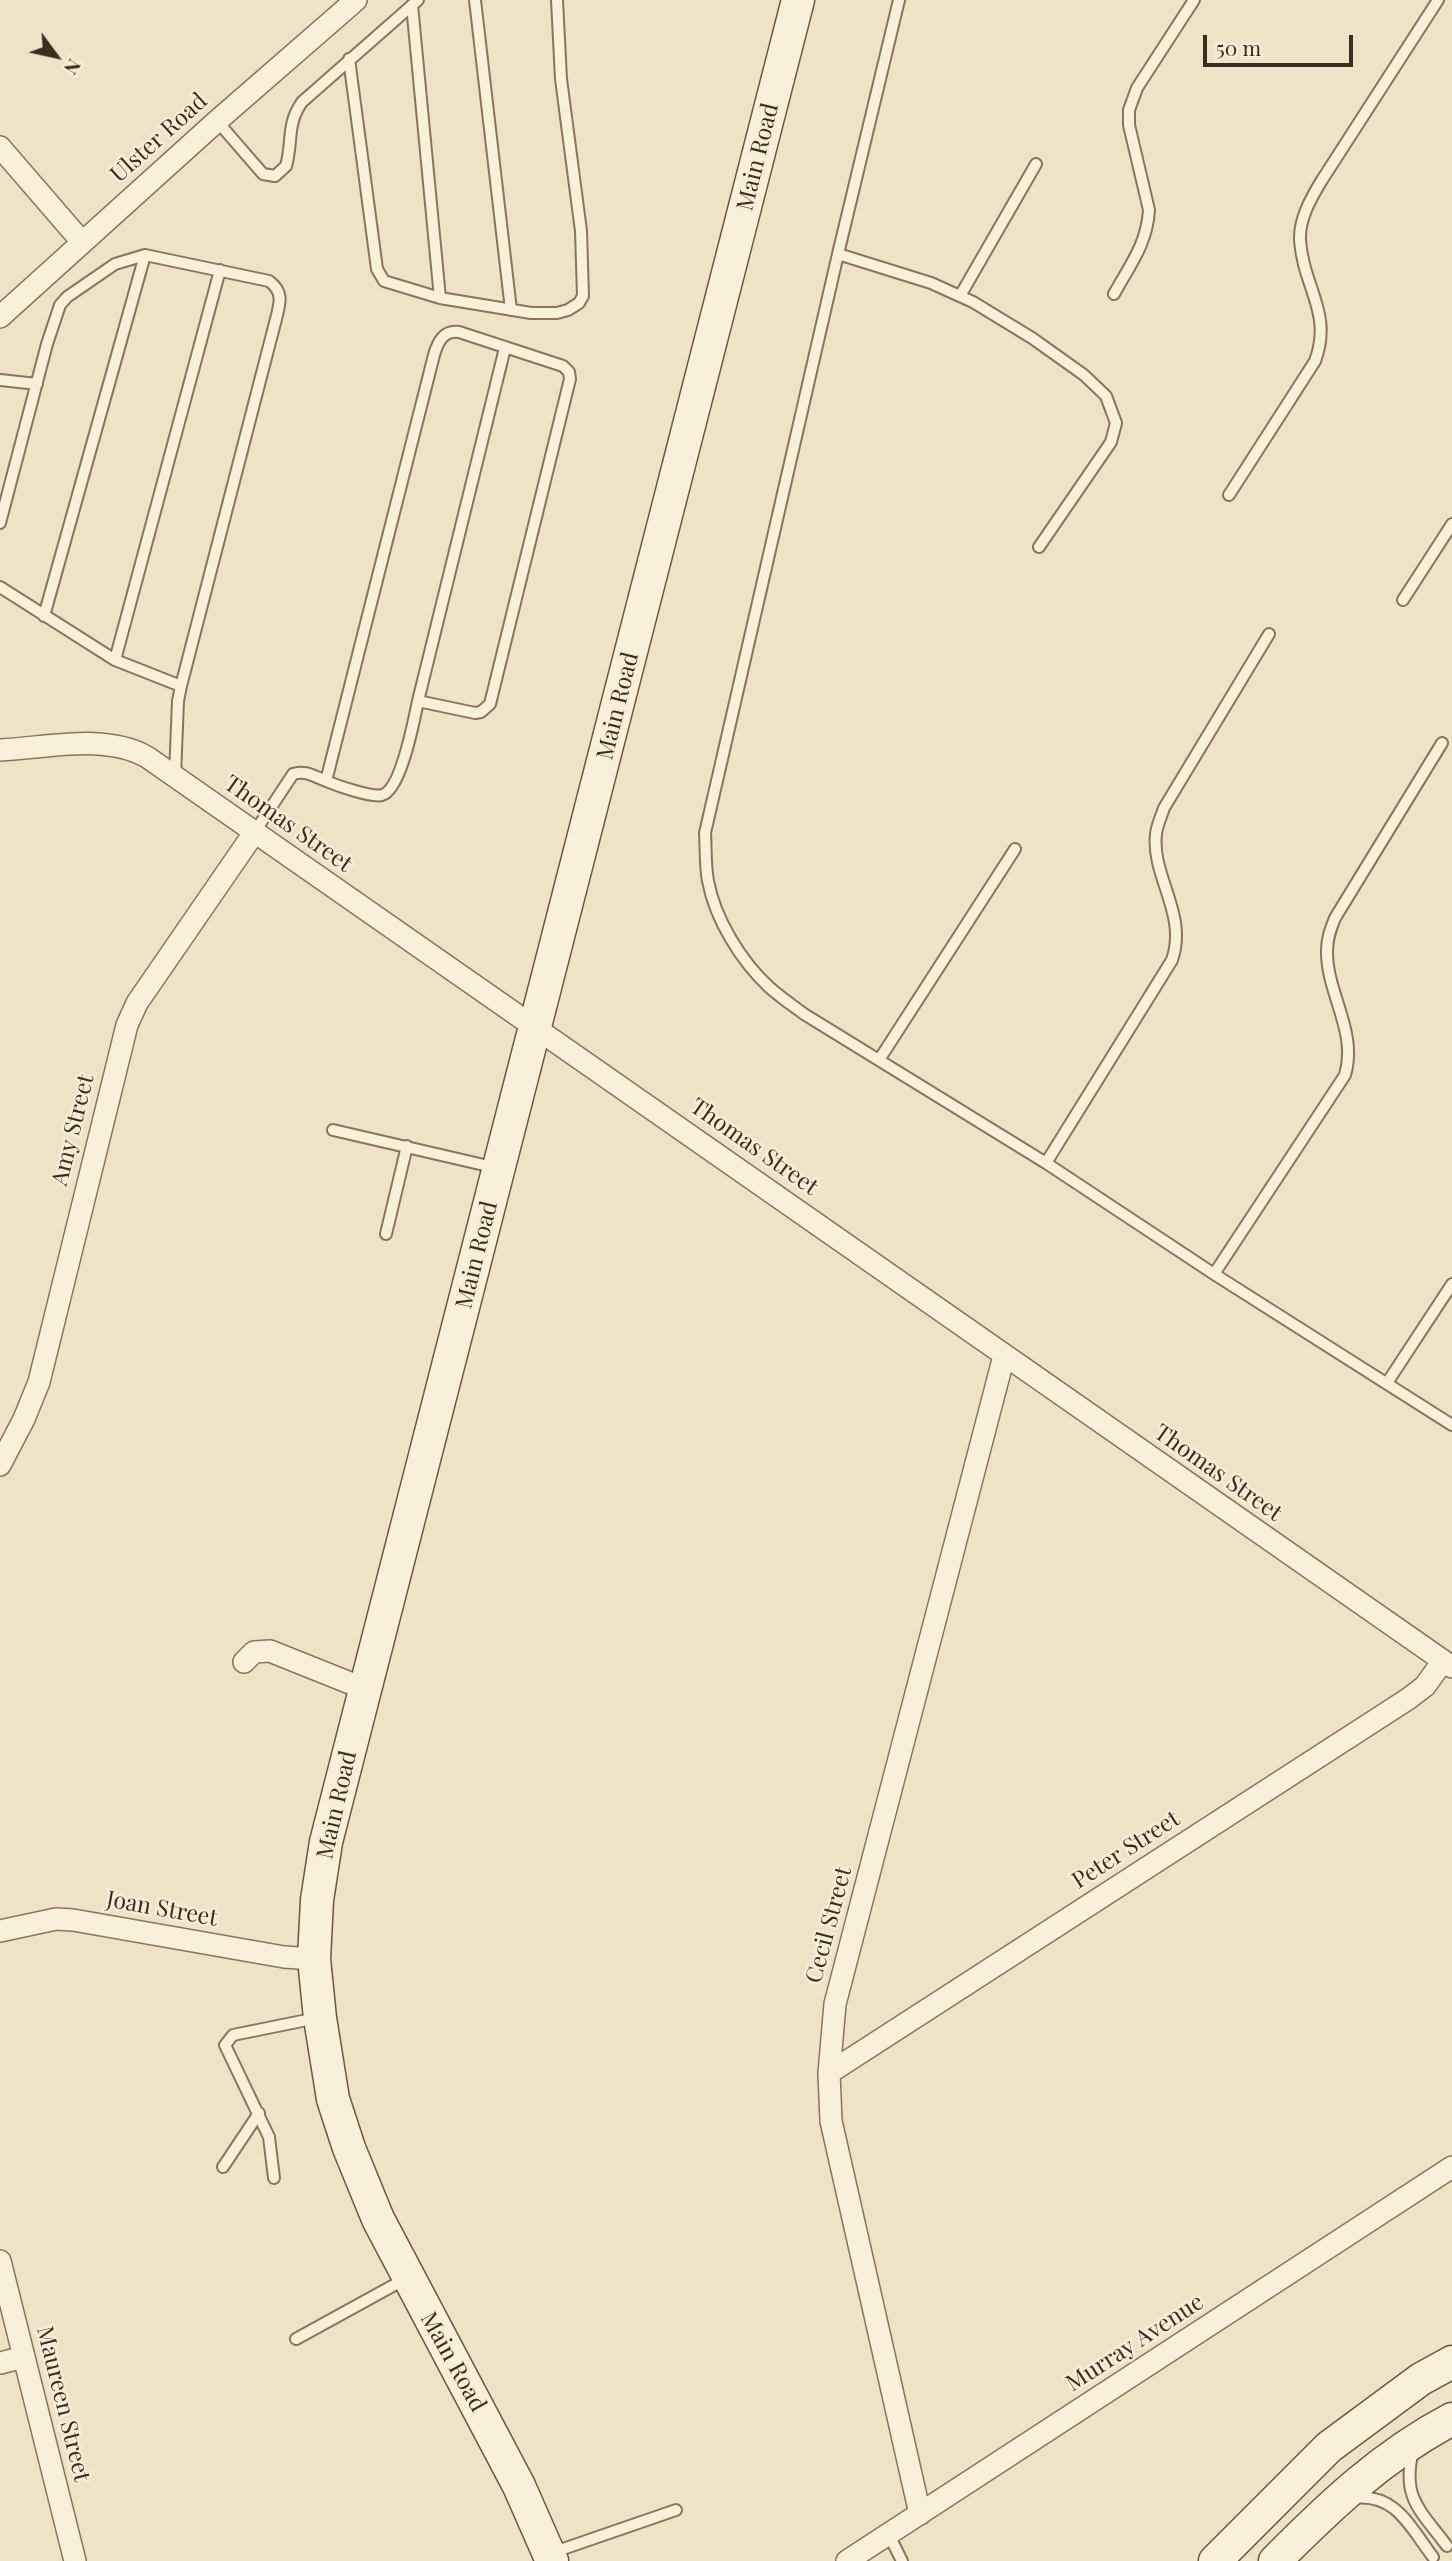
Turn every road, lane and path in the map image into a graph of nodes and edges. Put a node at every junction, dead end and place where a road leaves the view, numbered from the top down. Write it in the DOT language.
graph roads {
  1 [pos="356,0"];
  2 [pos="475,0"];
  3 [pos="557,0"];
  4 [pos="798,0"];
  5 [pos="900,0"];
  6 [pos="1194,0"];
  7 [pos="1438,0"];
  8 [pos="415,2"];
  9 [pos="349,59"];
  10 [pos="217,121"];
  11 [pos="0,147"];
  12 [pos="1036,164"];
  13 [pos="82,242"];
  14 [pos="838,254"];
  15 [pos="145,255"];
  16 [pos="220,270"];
  17 [pos="1114,294"];
  18 [pos="960,296"];
  19 [pos="440,298"];
  20 [pos="511,310"];
  21 [pos="0,317"];
  22 [pos="505,348"];
  23 [pos="0,380"];
  24 [pos="37,384"];
  25 [pos="1229,495"];
  26 [pos="0,523"];
  27 [pos="1452,524"];
  28 [pos="1039,547"];
  29 [pos="0,587"];
  30 [pos="1403,600"];
  31 [pos="44,615"];
  32 [pos="1269,634"];
  33 [pos="115,660"];
  34 [pos="181,686"];
  35 [pos="418,701"];
  36 [pos="1442,743"];
  37 [pos="0,750"];
  38 [pos="175,777"];
  39 [pos="326,781"];
  40 [pos="254,833"];
  41 [pos="1015,849"];
  42 [pos="536,1027"];
  43 [pos="879,1060"];
  44 [pos="333,1130"];
  45 [pos="407,1146"];
  46 [pos="1045,1163"];
  47 [pos="499,1168"];
  48 [pos="386,1234"];
  49 [pos="1214,1274"];
  50 [pos="1452,1284"];
  51 [pos="1004,1356"];
  52 [pos="1387,1383"];
  53 [pos="1452,1425"];
  54 [pos="0,1465"];
  55 [pos="1447,1661"];
  56 [pos="244,1662"];
  57 [pos="366,1689"];
  58 [pos="0,1931"];
  59 [pos="314,1959"];
  60 [pos="320,2018"];
  61 [pos="829,2073"];
  62 [pos="259,2113"];
  63 [pos="223,2167"];
  64 [pos="1452,2168"];
  65 [pos="274,2178"];
  66 [pos="0,2261"];
  67 [pos="407,2278"];
  68 [pos="296,2339"];
  69 [pos="24,2357"];
  70 [pos="1452,2362"];
  71 [pos="0,2363"];
  72 [pos="1452,2419"];
  73 [pos="1417,2438"];
  74 [pos="1334,2502"];
  75 [pos="676,2510"];
  76 [pos="920,2514"];
  77 [pos="889,2535"];
  78 [pos="1450,2544"];
  79 [pos="560,2557"];
  80 [pos="1430,2559"];
  81 [pos="75,2561"];
  82 [pos="847,2561"];
  83 [pos="902,2561"];
  84 [pos="1215,2561"];
  85 [pos="1275,2561"];
  1 -- 10 [label="street, Ulster Road"];
  2 -- 20 [label="lane"];
  3 -- 20 [label="lane"];
  4 -- 42 [label="main road, Main Road"];
  5 -- 14 [label="lane"];
  6 -- 17 [label="lane"];
  7 -- 25 [label="lane"];
  8 -- 9 [label="lane"];
  8 -- 19 [label="lane"];
  9 -- 10 [label="lane"];
  9 -- 19 [label="lane"];
  10 -- 13 [label="street, Ulster Road"];
  11 -- 13 [label="street"];
  12 -- 18 [label="lane"];
  13 -- 21 [label="street, Ulster Road"];
  14 -- 18 [label="lane"];
  14 -- 43 [label="lane"];
  15 -- 16 [label="lane"];
  15 -- 24 [label="lane"];
  15 -- 31 [label="lane"];
  16 -- 33 [label="lane"];
  16 -- 34 [label="lane"];
  18 -- 28 [label="lane"];
  19 -- 20 [label="lane"];
  22 -- 35 [label="lane"];
  22 -- 35 [label="lane"];
  22 -- 39 [label="lane"];
  23 -- 24 [label="lane"];
  24 -- 26 [label="lane"];
  27 -- 30 [label="lane"];
  29 -- 31 [label="lane"];
  31 -- 33 [label="lane"];
  32 -- 46 [label="lane"];
  33 -- 34 [label="lane"];
  34 -- 38 [label="lane"];
  35 -- 39 [label="lane"];
  36 -- 49 [label="lane"];
  37 -- 38 [label="street, Thomas Street"];
  38 -- 40 [label="street, Thomas Street"];
  39 -- 40 [label="lane"];
  40 -- 42 [label="street, Thomas Street"];
  40 -- 54 [label="street, Amy Street"];
  41 -- 43 [label="lane"];
  42 -- 47 [label="main road, Main Road"];
  42 -- 51 [label="street, Thomas Street"];
  43 -- 46 [label="lane"];
  44 -- 45 [label="lane"];
  45 -- 47 [label="lane"];
  45 -- 48 [label="lane"];
  46 -- 49 [label="lane"];
  47 -- 57 [label="main road, Main Road"];
  49 -- 52 [label="lane"];
  50 -- 52 [label="lane"];
  51 -- 55 [label="street, Thomas Street"];
  51 -- 61 [label="street, Cecil Street"];
  52 -- 53 [label="lane"];
  55 -- 61 [label="street, Peter Street"];
  56 -- 57 [label="street"];
  57 -- 59 [label="main road, Main Road"];
  58 -- 59 [label="street, Joan Street"];
  59 -- 60 [label="main road, Main Road"];
  60 -- 62 [label="lane"];
  60 -- 67 [label="main road, Main Road"];
  61 -- 76 [label="street, Cecil Street"];
  62 -- 63 [label="lane"];
  62 -- 65 [label="lane"];
  64 -- 76 [label="street, Murray Avenue"];
  66 -- 69 [label="street, Maureen Street"];
  67 -- 68 [label="lane"];
  67 -- 79 [label="main road, Main Road"];
  69 -- 71 [label="street"];
  69 -- 81 [label="street, Maureen Street"];
  70 -- 84 [label="main road"];
  72 -- 73 [label="main road"];
  73 -- 74 [label="main road"];
  73 -- 78 [label="lane"];
  74 -- 80 [label="lane"];
  74 -- 85 [label="main road"];
  75 -- 79 [label="lane"];
  76 -- 77 [label="street, Murray Avenue"];
  77 -- 82 [label="street, Murray Avenue"];
  77 -- 83 [label="lane"];
  78 -- 80 [label="lane"];
}
